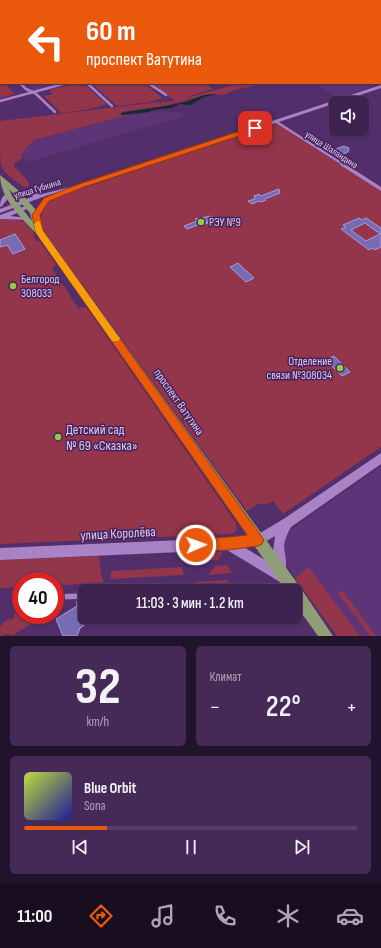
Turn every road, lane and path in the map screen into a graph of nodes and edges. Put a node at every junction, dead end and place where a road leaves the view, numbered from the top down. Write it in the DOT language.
graph roads {
  1 [pos="21,84"];
  2 [pos="63,84"];
  3 [pos="88,84"];
  4 [pos="150,84"];
  5 [pos="381,86"];
  6 [pos="33,92"];
  7 [pos="166,95"];
  8 [pos="0,101"];
  9 [pos="112,106"];
  10 [pos="55,112"];
  11 [pos="275,121"];
  12 [pos="6,187"];
  13 [pos="381,189"];
  14 [pos="43,198"];
  15 [pos="0,205"];
  16 [pos="22,206"];
  17 [pos="0,214"];
  18 [pos="35,214"];
  19 [pos="39,231"];
  20 [pos="381,458"];
  21 [pos="289,522"];
  22 [pos="258,540"];
  23 [pos="228,544"];
  24 [pos="0,554"];
  25 [pos="286,580"];
  26 [pos="289,584"];
  27 [pos="78,596"];
  28 [pos="64,597"];
  29 [pos="302,602"];
  30 [pos="326,636"];
  1 -- 6 [label="street"];
  2 -- 6 [label="street"];
  3 -- 9 [label="street"];
  4 -- 7 [label="street"];
  5 -- 11 [label="main road, улица Губкина"];
  6 -- 8 [label="street"];
  6 -- 10 [label="street"];
  11 -- 13 [label="street, улица Шаландина"];
  11 -- 14 [label="main road, улица Губкина"];
  12 -- 15 [label="main road"];
  12 -- 16 [label="main road, проспект Ватутина"];
  12 -- 16 [label="main road, проспект Ватутина"];
  14 -- 16 [label="main road, улица Губкина"];
  14 -- 16 [label="main road"];
  14 -- 18 [label="main road"];
  16 -- 17 [label="main road"];
  16 -- 17 [label="main road"];
  16 -- 18 [label="main road"];
  16 -- 19 [label="main road, проспект Ватутина"];
  18 -- 19 [label="main road, проспект Ватутина"];
  19 -- 22 [label="main road, проспект Ватутина"];
  20 -- 21 [label="main road, улица Королёва"];
  21 -- 22 [label="main road, улица Королёва"];
  21 -- 25 [label="main road"];
  22 -- 23 [label="main road, улица Королёва"];
  22 -- 25 [label="main road, проспект Ватутина"];
  23 -- 24 [label="main road, улица Королёва"];
  23 -- 25 [label="main road"];
  25 -- 26 [label="main road, проспект Ватутина"];
  27 -- 28 [label="street"];
  29 -- 30 [label="main road, проспект Ватутина"];
}
